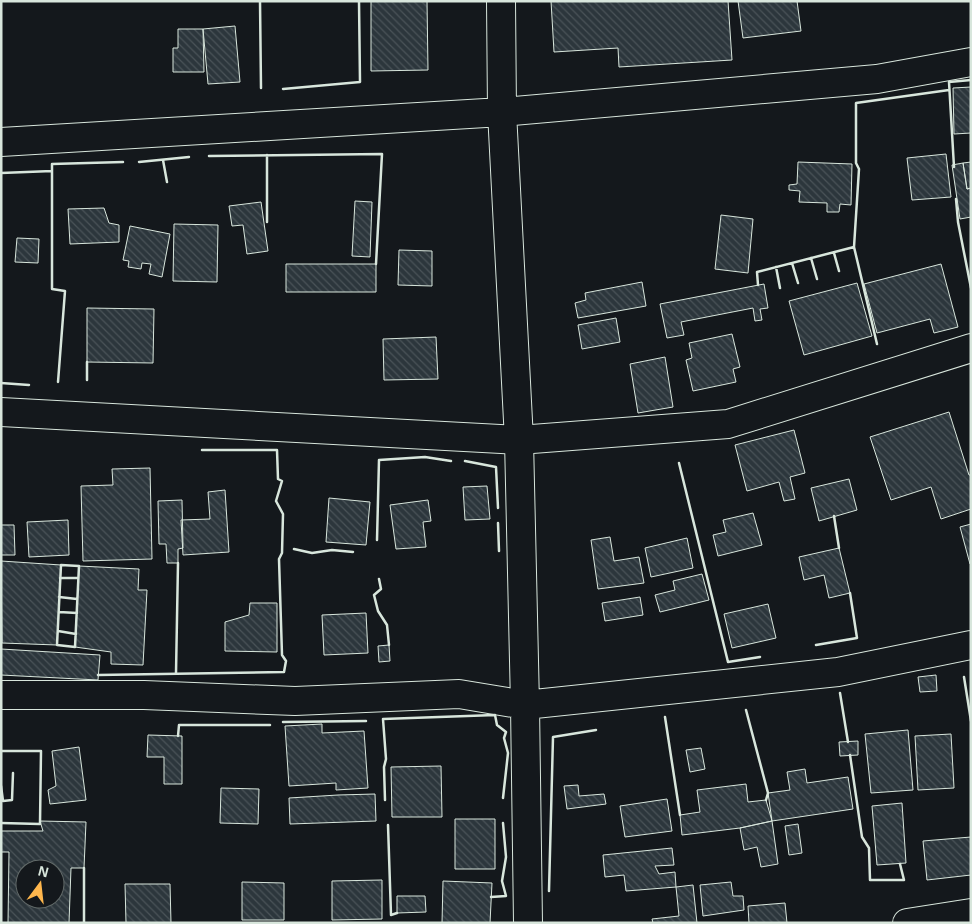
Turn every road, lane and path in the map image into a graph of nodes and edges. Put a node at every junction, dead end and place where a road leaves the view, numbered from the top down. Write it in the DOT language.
graph roads {
  1 [pos="501,1"];
  2 [pos="971,62"];
  3 [pos="502,112"];
  4 [pos="1,142"];
  5 [pos="971,348"];
  6 [pos="1,412"];
  7 [pos="519,440"];
  8 [pos="971,645"];
  9 [pos="1,696"];
  10 [pos="525,705"];
  11 [pos="971,914"];
  12 [pos="528,923"];
  13 [pos="907,923"];
  1 -- 3 [label="street"];
  2 -- 3 [label="street"];
  3 -- 4 [label="street"];
  3 -- 7 [label="street"];
  5 -- 7 [label="street"];
  6 -- 7 [label="street"];
  7 -- 10 [label="street"];
  8 -- 10 [label="street"];
  9 -- 10 [label="street"];
  10 -- 12 [label="street"];
  11 -- 13 [label="street"];
}
